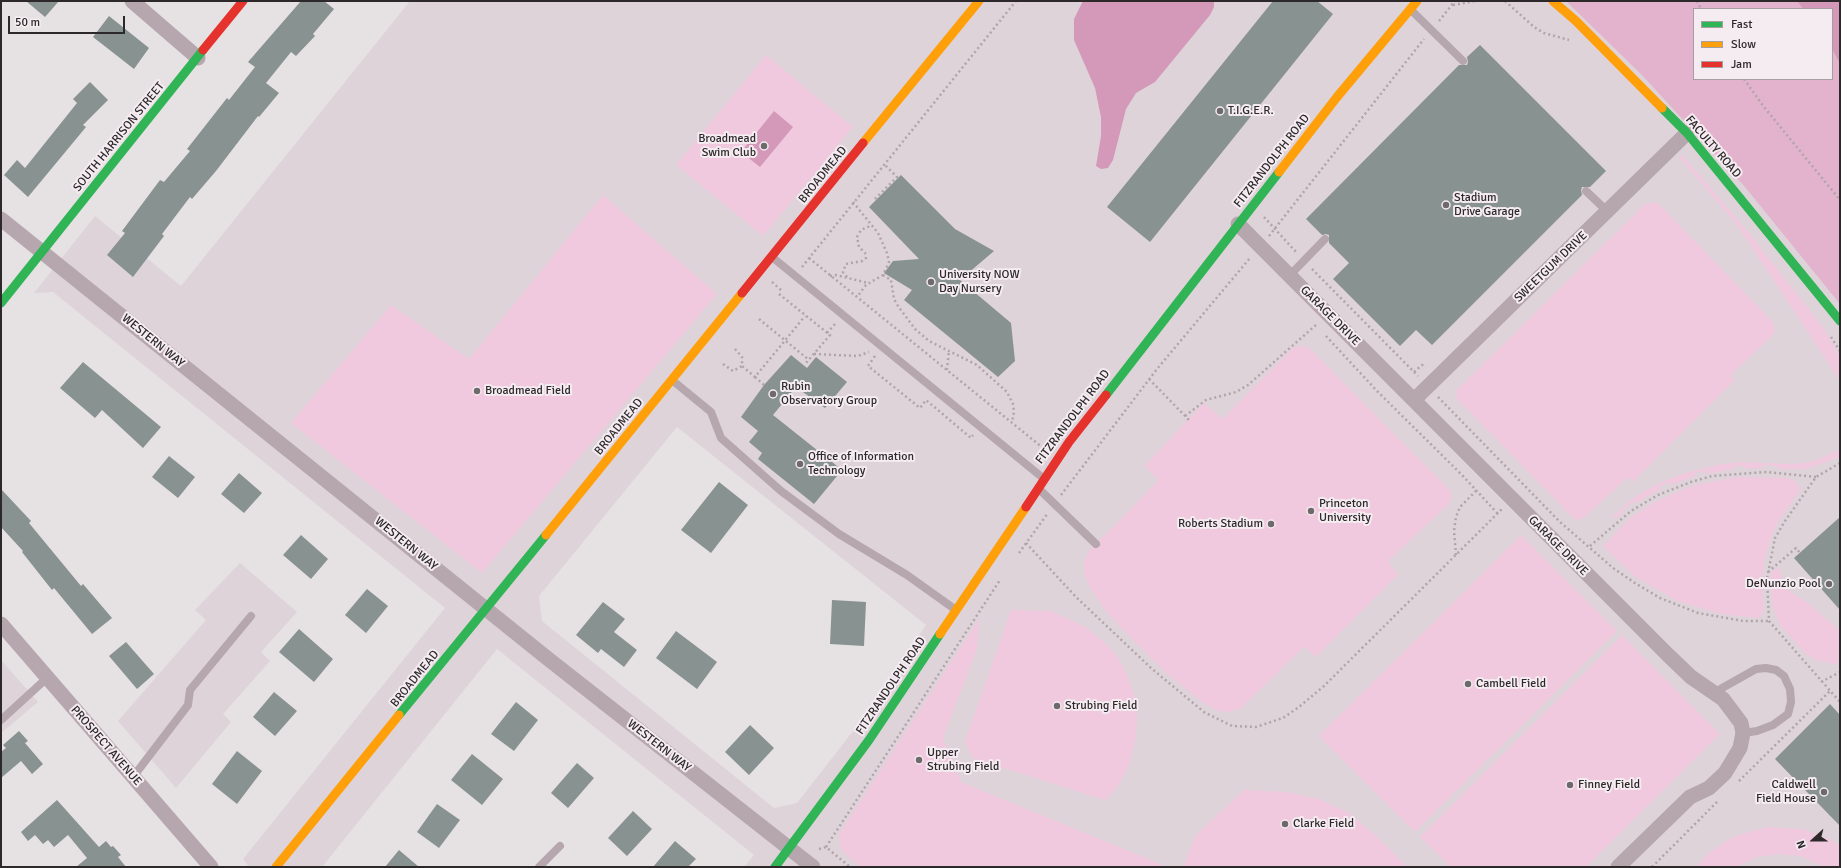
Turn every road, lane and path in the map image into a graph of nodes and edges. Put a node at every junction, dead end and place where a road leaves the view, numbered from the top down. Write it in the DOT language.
graph roads {
  1 [pos="132,1"];
  2 [pos="243,1"];
  3 [pos="979,1"];
  4 [pos="1016,1"];
  5 [pos="1417,1"];
  6 [pos="1455,1"];
  7 [pos="1475,1"];
  8 [pos="1506,1"];
  9 [pos="1552,1"];
  10 [pos="1452,5"];
  11 [pos="1410,10"];
  12 [pos="1432,29"];
  13 [pos="1573,41"];
  14 [pos="198,58"];
  15 [pos="1463,61"];
  16 [pos="1745,80"];
  17 [pos="1687,133"];
  18 [pos="884,164"];
  19 [pos="1586,191"];
  20 [pos="875,199"];
  21 [pos="1840,200"];
  22 [pos="853,202"];
  23 [pos="1253,205"];
  24 [pos="1608,212"];
  25 [pos="1,218"];
  26 [pos="1238,224"];
  27 [pos="872,225"];
  28 [pos="1275,228"];
  29 [pos="1325,239"];
  30 [pos="1260,246"];
  31 [pos="42,252"];
  32 [pos="772,257"];
  33 [pos="809,258"];
  34 [pos="1304,261"];
  35 [pos="800,269"];
  36 [pos="882,275"];
  37 [pos="1290,275"];
  38 [pos="830,276"];
  39 [pos="847,277"];
  40 [pos="768,278"];
  41 [pos="868,283"];
  42 [pos="782,291"];
  43 [pos="779,294"];
  44 [pos="857,297"];
  45 [pos="1,303"];
  46 [pos="805,316"];
  47 [pos="759,319"];
  48 [pos="1840,321"];
  49 [pos="836,324"];
  50 [pos="1320,328"];
  51 [pos="1828,332"];
  52 [pos="827,333"];
  53 [pos="1324,333"];
  54 [pos="785,341"];
  55 [pos="864,347"];
  56 [pos="735,349"];
  57 [pos="949,350"];
  58 [pos="870,351"];
  59 [pos="1840,351"];
  60 [pos="814,354"];
  61 [pos="809,360"];
  62 [pos="806,363"];
  63 [pos="723,364"];
  64 [pos="742,366"];
  65 [pos="947,370"];
  66 [pos="755,377"];
  67 [pos="1149,379"];
  68 [pos="672,380"];
  69 [pos="764,385"];
  70 [pos="1428,387"];
  71 [pos="1414,400"];
  72 [pos="1185,416"];
  73 [pos="1189,420"];
  74 [pos="1012,422"];
  75 [pos="979,440"];
  76 [pos="1045,450"];
  77 [pos="1840,463"];
  78 [pos="1816,476"];
  79 [pos="1043,478"];
  80 [pos="1037,487"];
  81 [pos="1526,487"];
  82 [pos="1477,490"];
  83 [pos="1513,500"];
  84 [pos="1055,503"];
  85 [pos="1498,514"];
  86 [pos="1026,543"];
  87 [pos="1096,544"];
  88 [pos="1590,546"];
  89 [pos="1800,553"];
  90 [pos="1456,555"];
  91 [pos="1015,558"];
  92 [pos="1768,572"];
  93 [pos="1002,577"];
  94 [pos="487,609"];
  95 [pos="956,610"];
  96 [pos="252,616"];
  97 [pos="1769,621"];
  98 [pos="1,624"];
  99 [pos="1840,672"];
  100 [pos="48,678"];
  101 [pos="1821,682"];
  102 [pos="1715,692"];
  103 [pos="1840,702"];
  104 [pos="1,720"];
  105 [pos="1743,733"];
  106 [pos="133,777"];
  107 [pos="560,846"];
  108 [pos="826,847"];
  109 [pos="790,849"];
  110 [pos="819,849"];
  111 [pos="211,867"];
  112 [pos="276,867"];
  113 [pos="539,867"];
  114 [pos="775,867"];
  115 [pos="813,867"];
  116 [pos="850,867"];
  117 [pos="1618,867"];
  1 -- 14 [label="street"];
  2 -- 14 [label="street, SOUTH HARRISON STREET"];
  3 -- 32 [label="street, BROADMEAD"];
  4 -- 18 [label="path"];
  5 -- 11 [label="street, FITZRANDOLPH ROAD"];
  6 -- 10 [label="path"];
  7 -- 10 [label="path"];
  8 -- 13 [label="path"];
  9 -- 17 [label="street, FACULTY ROAD"];
  10 -- 12 [label="path"];
  11 -- 12 [label="lane"];
  11 -- 23 [label="street, FITZRANDOLPH ROAD"];
  12 -- 15 [label="lane"];
  12 -- 28 [label="path"];
  14 -- 31 [label="street, SOUTH HARRISON STREET"];
  16 -- 21 [label="path"];
  17 -- 24 [label="street, SWEETGUM DRIVE"];
  17 -- 48 [label="street, FACULTY ROAD"];
  18 -- 20 [label="path"];
  18 -- 22 [label="path"];
  19 -- 24 [label="lane"];
  22 -- 27 [label="path"];
  22 -- 33 [label="path"];
  23 -- 26 [label="street, FITZRANDOLPH ROAD"];
  23 -- 28 [label="path"];
  24 -- 70 [label="street, SWEETGUM DRIVE"];
  25 -- 31 [label="street, WESTERN WAY"];
  26 -- 30 [label="street, GARAGE DRIVE"];
  26 -- 79 [label="street, FITZRANDOLPH ROAD"];
  27 -- 36 [label="path"];
  27 -- 39 [label="path"];
  28 -- 30 [label="path"];
  28 -- 34 [label="path"];
  29 -- 34 [label="lane"];
  30 -- 37 [label="street, GARAGE DRIVE"];
  30 -- 67 [label="path"];
  31 -- 45 [label="street, SOUTH HARRISON STREET"];
  31 -- 94 [label="street, WESTERN WAY"];
  32 -- 68 [label="street, BROADMEAD"];
  32 -- 79 [label="lane"];
  33 -- 35 [label="path"];
  33 -- 38 [label="path"];
  34 -- 37 [label="lane"];
  34 -- 70 [label="path"];
  36 -- 41 [label="path"];
  36 -- 57 [label="path"];
  37 -- 71 [label="street, GARAGE DRIVE"];
  38 -- 39 [label="path"];
  38 -- 44 [label="path"];
  39 -- 41 [label="path"];
  40 -- 42 [label="path"];
  41 -- 44 [label="path"];
  43 -- 46 [label="path"];
  44 -- 65 [label="path"];
  46 -- 52 [label="path"];
  46 -- 54 [label="path"];
  47 -- 54 [label="path"];
  49 -- 52 [label="path"];
  50 -- 72 [label="path"];
  51 -- 59 [label="path"];
  52 -- 60 [label="path"];
  53 -- 82 [label="path"];
  54 -- 61 [label="path"];
  54 -- 66 [label="path"];
  55 -- 58 [label="path"];
  56 -- 64 [label="path"];
  57 -- 65 [label="path"];
  57 -- 74 [label="path"];
  58 -- 60 [label="path"];
  58 -- 75 [label="path"];
  60 -- 61 [label="path"];
  61 -- 62 [label="path"];
  63 -- 64 [label="path"];
  64 -- 66 [label="path"];
  65 -- 74 [label="path"];
  66 -- 69 [label="path"];
  67 -- 72 [label="path"];
  67 -- 84 [label="path"];
  68 -- 94 [label="street, BROADMEAD"];
  68 -- 95 [label="lane"];
  70 -- 71 [label="street, SWEETGUM DRIVE"];
  70 -- 81 [label="path"];
  71 -- 83 [label="street, GARAGE DRIVE"];
  72 -- 73 [label="path"];
  74 -- 76 [label="path"];
  77 -- 78 [label="path"];
  78 -- 88 [label="path"];
  78 -- 92 [label="path"];
  79 -- 80 [label="street, FITZRANDOLPH ROAD"];
  80 -- 84 [label="lane"];
  80 -- 95 [label="street, FITZRANDOLPH ROAD"];
  81 -- 83 [label="path"];
  81 -- 88 [label="path"];
  82 -- 85 [label="path"];
  82 -- 90 [label="path"];
  83 -- 85 [label="path"];
  83 -- 102 [label="street, GARAGE DRIVE"];
  84 -- 86 [label="path"];
  84 -- 87 [label="lane"];
  85 -- 90 [label="path"];
  86 -- 90 [label="path"];
  86 -- 91 [label="path"];
  88 -- 97 [label="path"];
  89 -- 92 [label="path"];
  92 -- 97 [label="path"];
  93 -- 108 [label="path"];
  94 -- 109 [label="street, WESTERN WAY"];
  94 -- 112 [label="street, BROADMEAD"];
  95 -- 109 [label="street, FITZRANDOLPH ROAD"];
  96 -- 106 [label="lane"];
  97 -- 101 [label="path"];
  98 -- 100 [label="street, PROSPECT AVENUE"];
  99 -- 101 [label="path"];
  100 -- 104 [label="lane"];
  100 -- 106 [label="street, PROSPECT AVENUE"];
  101 -- 103 [label="path"];
  102 -- 105 [label="street, GARAGE DRIVE"];
  102 -- 105 [label="lane"];
  105 -- 117 [label="street"];
  106 -- 111 [label="street, PROSPECT AVENUE"];
  107 -- 113 [label="lane"];
  108 -- 110 [label="path"];
  108 -- 116 [label="path"];
  109 -- 114 [label="street, FITZRANDOLPH ROAD"];
  109 -- 115 [label="street, WESTERN WAY"];
}
